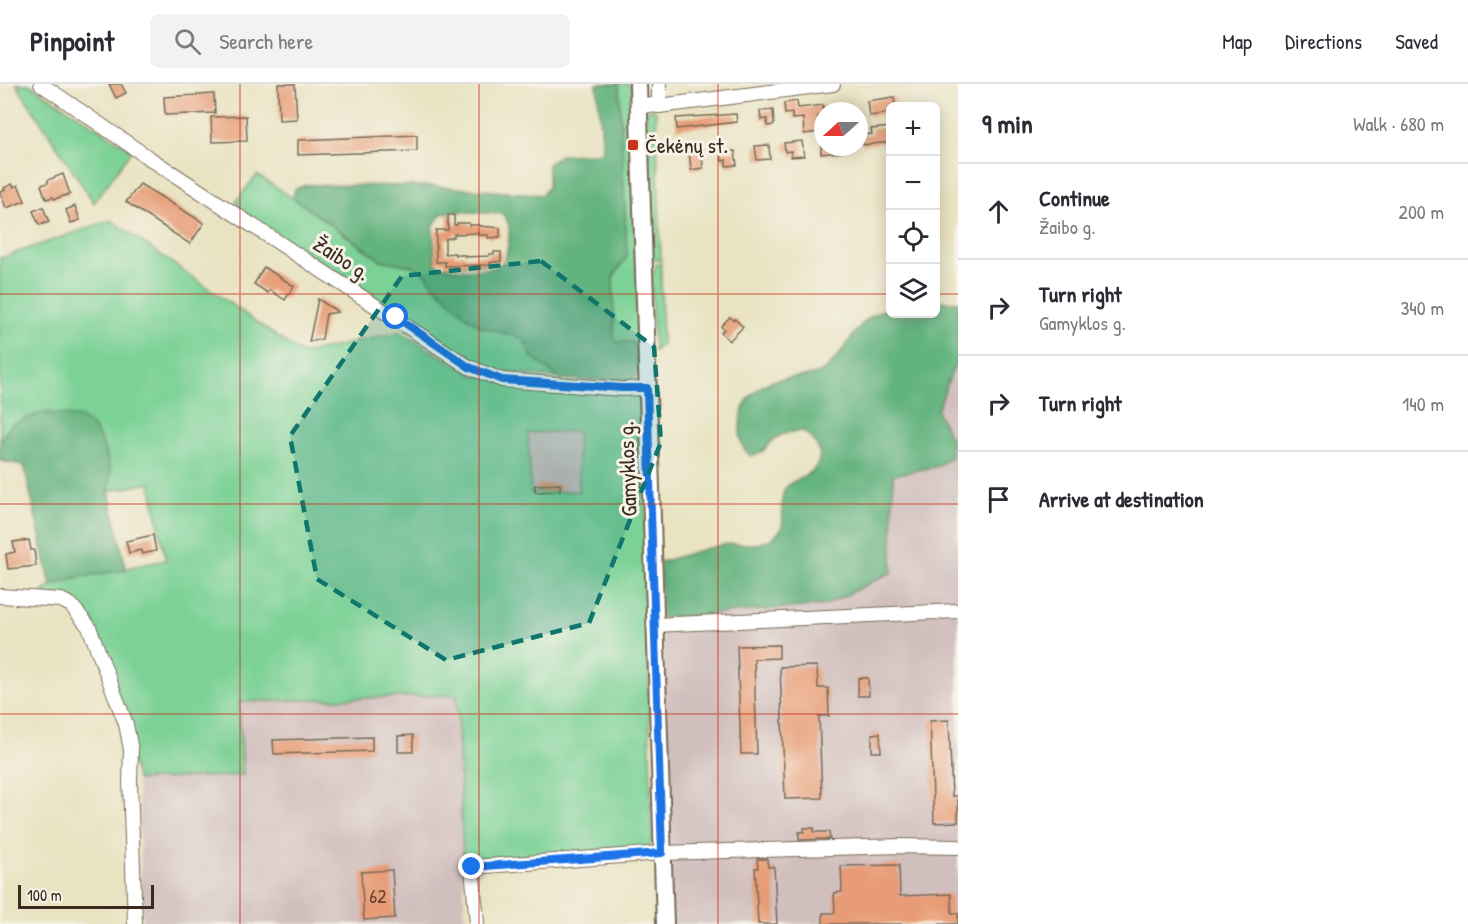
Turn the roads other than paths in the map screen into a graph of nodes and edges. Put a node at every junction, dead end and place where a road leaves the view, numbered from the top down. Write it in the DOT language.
graph roads {
  1 [pos="41,84"];
  2 [pos="638,84"];
  3 [pos="659,84"];
  4 [pos="833,84"];
  5 [pos="639,104"];
  6 [pos="659,106"];
  7 [pos="647,388"];
  8 [pos="0,596"];
  9 [pos="958,611"];
  10 [pos="654,625"];
  11 [pos="958,847"];
  12 [pos="662,853"];
  13 [pos="135,924"];
  14 [pos="477,924"];
  15 [pos="665,924"];
  1 -- 7 [label="street, Žaibo g."];
  2 -- 5 [label="main road, Gamyklos g."];
  3 -- 6 [label="street"];
  4 -- 6 [label="street"];
  5 -- 6 [label="street"];
  5 -- 7 [label="main road, Gamyklos g."];
  7 -- 10 [label="main road, Gamyklos g."];
  8 -- 13 [label="street"];
  9 -- 10 [label="street"];
  10 -- 12 [label="main road, Gamyklos g."];
  11 -- 12 [label="street"];
  12 -- 14 [label="street"];
  12 -- 15 [label="main road, Gamyklos g."];
}
